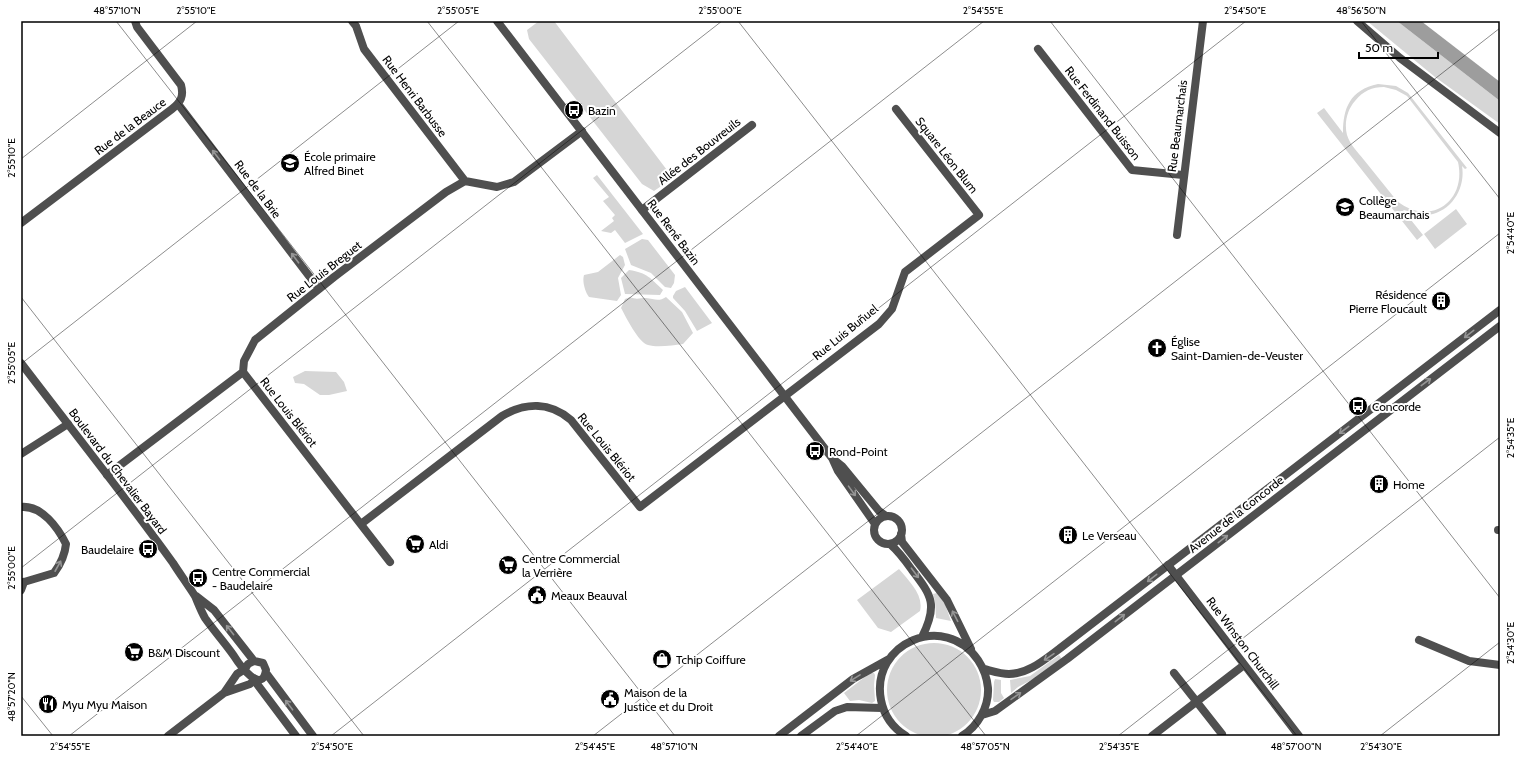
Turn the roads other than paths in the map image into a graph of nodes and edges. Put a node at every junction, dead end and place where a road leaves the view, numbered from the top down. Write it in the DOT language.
graph roads {
  1 [pos="352,21"];
  2 [pos="497,21"];
  3 [pos="1203,21"];
  4 [pos="1357,21"];
  5 [pos="136,24"];
  6 [pos="1038,49"];
  7 [pos="178,104"];
  8 [pos="896,109"];
  9 [pos="752,125"];
  10 [pos="582,131"];
  11 [pos="1500,133"];
  12 [pos="1183,175"];
  13 [pos="465,181"];
  14 [pos="642,210"];
  15 [pos="979,215"];
  16 [pos="21,223"];
  17 [pos="1177,235"];
  18 [pos="319,289"];
  19 [pos="1500,310"];
  20 [pos="1500,326"];
  21 [pos="21,363"];
  22 [pos="243,372"];
  23 [pos="785,396"];
  24 [pos="68,424"];
  25 [pos="21,454"];
  26 [pos="832,458"];
  27 [pos="108,475"];
  28 [pos="21,507"];
  29 [pos="886,516"];
  30 [pos="360,524"];
  31 [pos="875,524"];
  32 [pos="901,534"];
  33 [pos="890,544"];
  34 [pos="390,562"];
  35 [pos="1168,565"];
  36 [pos="1176,576"];
  37 [pos="22,582"];
  38 [pos="21,590"];
  39 [pos="194,595"];
  40 [pos="922,637"];
  41 [pos="1418,640"];
  42 [pos="972,651"];
  43 [pos="889,659"];
  44 [pos="254,661"];
  45 [pos="1244,665"];
  46 [pos="1500,665"];
  47 [pos="245,669"];
  48 [pos="984,669"];
  49 [pos="1174,672"];
  50 [pos="266,673"];
  51 [pos="256,680"];
  52 [pos="224,693"];
  53 [pos="1196,702"];
  54 [pos="882,708"];
  55 [pos="982,714"];
  56 [pos="1222,734"];
  57 [pos="168,736"];
  58 [pos="296,736"];
  59 [pos="313,736"];
  60 [pos="779,736"];
  61 [pos="801,736"];
  62 [pos="906,736"];
  63 [pos="962,736"];
  64 [pos="1152,736"];
  65 [pos="1299,736"];
  1 -- 13 [label="street, Rue Henri Barbusse"];
  2 -- 10 [label="street, Rue René Bazin"];
  3 -- 12 [label="street, Rue Beaumarchais"];
  4 -- 11 [label="street"];
  5 -- 7 [label="street, Rue de la Beauce"];
  6 -- 12 [label="street, Rue Ferdinand Buisson"];
  7 -- 16 [label="street, Rue de la Beauce"];
  18 -- 7 [label="street, Rue de la Brie, one-way"];
  8 -- 15 [label="street, Square Léon Blum"];
  9 -- 14 [label="street, Allée des Bouvreuils"];
  10 -- 13 [label="street"];
  10 -- 14 [label="street, Rue René Bazin"];
  12 -- 17 [label="street, Rue Beaumarchais"];
  13 -- 18 [label="street, Rue Louis Breguet"];
  14 -- 23 [label="street, Rue René Bazin"];
  15 -- 23 [label="street, Rue Luis Buñuel"];
  18 -- 22 [label="street, Rue Louis Breguet"];
  19 -- 35 [label="street, Avenue de la Concorde, one-way"];
  36 -- 20 [label="street, Avenue de la Concorde, one-way"];
  21 -- 24 [label="street, Boulevard du Chevalier Bayard"];
  22 -- 27 [label="street"];
  22 -- 30 [label="street, Rue Louis Blériot"];
  23 -- 26 [label="street, Rue René Bazin"];
  23 -- 30 [label="street, Rue Louis Blériot"];
  24 -- 25 [label="street"];
  24 -- 27 [label="street, Boulevard du Chevalier Bayard"];
  26 -- 29 [label="street, Rue René Bazin"];
  26 -- 31 [label="street, Rue René Bazin, one-way"];
  27 -- 39 [label="street, Boulevard du Chevalier Bayard"];
  37 -- 28 [label="street, one-way"];
  29 -- 31 [label="street"];
  29 -- 32 [label="street"];
  30 -- 34 [label="street, Rue Louis Blériot"];
  31 -- 33 [label="street"];
  32 -- 33 [label="street"];
  42 -- 32 [label="street, one-way"];
  33 -- 40 [label="street, one-way"];
  35 -- 36 [label="street, Rue Winston Churchill"];
  35 -- 48 [label="street, Avenue de la Concorde, one-way"];
  36 -- 45 [label="street, Rue Winston Churchill"];
  55 -- 36 [label="street, Avenue de la Concorde, one-way"];
  37 -- 38 [label="street"];
  44 -- 39 [label="street, Boulevard du Chevalier Bayard, one-way"];
  39 -- 47 [label="street, Boulevard du Chevalier Bayard"];
  40 -- 42 [label="street"];
  40 -- 43 [label="street"];
  41 -- 46 [label="street"];
  42 -- 48 [label="street"];
  43 -- 54 [label="street"];
  43 -- 60 [label="street, one-way"];
  44 -- 47 [label="street"];
  44 -- 50 [label="street"];
  45 -- 53 [label="street"];
  45 -- 65 [label="street, Rue Winston Churchill"];
  47 -- 51 [label="street"];
  47 -- 52 [label="street"];
  48 -- 55 [label="street"];
  49 -- 53 [label="street"];
  50 -- 51 [label="street"];
  59 -- 50 [label="street, one-way"];
  51 -- 52 [label="street"];
  51 -- 58 [label="street"];
  52 -- 57 [label="street"];
  53 -- 56 [label="street"];
  53 -- 64 [label="street"];
  54 -- 61 [label="street"];
  54 -- 62 [label="street"];
  55 -- 63 [label="street"];
}
